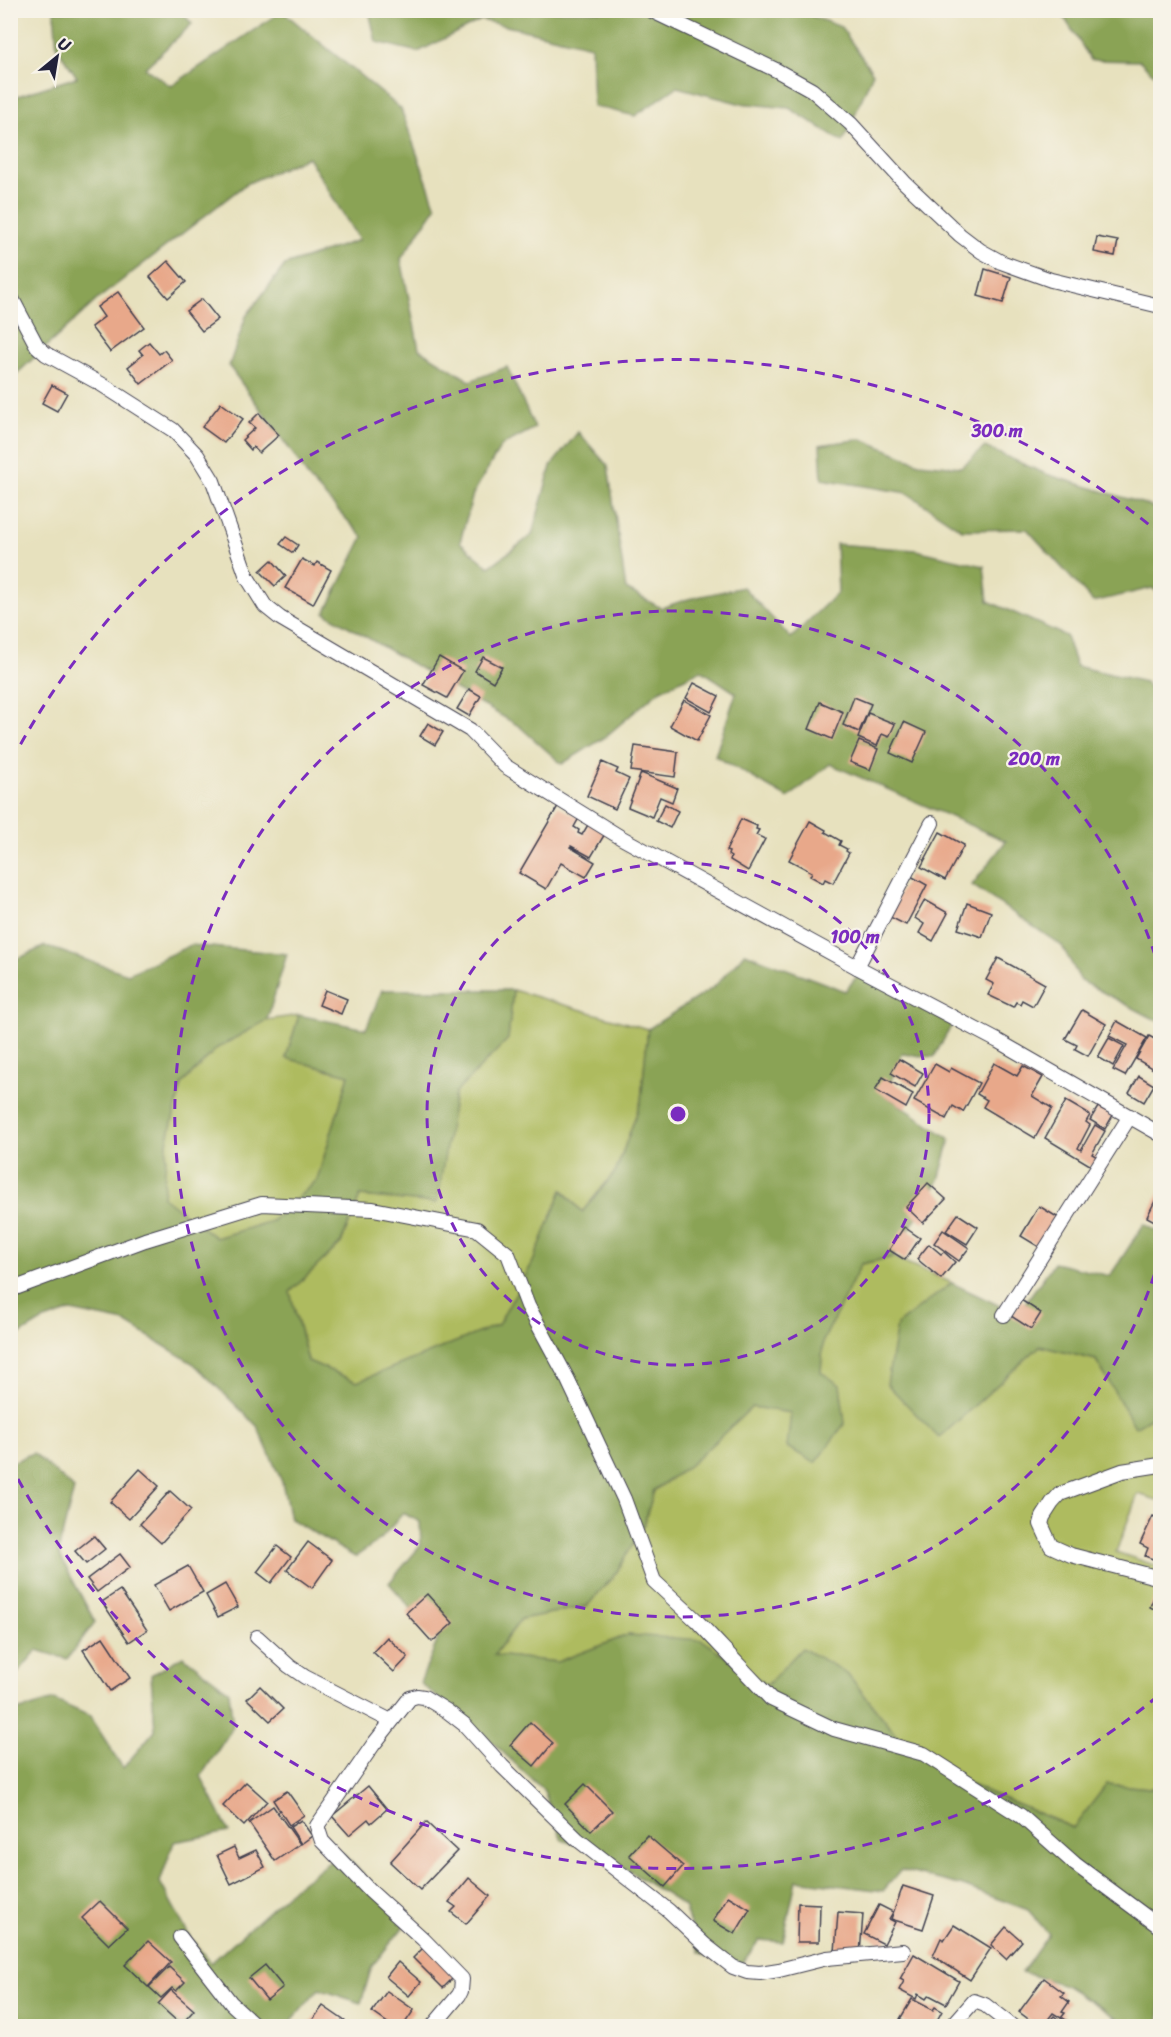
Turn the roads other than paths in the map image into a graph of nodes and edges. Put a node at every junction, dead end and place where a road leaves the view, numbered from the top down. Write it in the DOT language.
graph roads {
  1 [pos="651,10"];
  2 [pos="10,295"];
  3 [pos="1161,306"];
  4 [pos="932,822"];
  5 [pos="857,967"];
  6 [pos="1130,1116"];
  7 [pos="1161,1134"];
  8 [pos="10,1290"];
  9 [pos="1004,1316"];
  10 [pos="1161,1465"];
  11 [pos="1161,1578"];
  12 [pos="257,1637"];
  13 [pos="391,1721"];
  14 [pos="1161,1926"];
  15 [pos="180,1937"];
  16 [pos="903,1952"];
  17 [pos="256,2026"];
  18 [pos="433,2026"];
  19 [pos="952,2026"];
  20 [pos="1012,2026"];
  1 -- 3 [label="street"];
  2 -- 5 [label="street"];
  4 -- 5 [label="street"];
  5 -- 6 [label="street"];
  6 -- 7 [label="street"];
  6 -- 9 [label="street"];
  8 -- 14 [label="street"];
  10 -- 11 [label="street"];
  12 -- 13 [label="street"];
  13 -- 16 [label="street"];
  13 -- 18 [label="street"];
  15 -- 17 [label="street"];
  19 -- 20 [label="street"];
}
